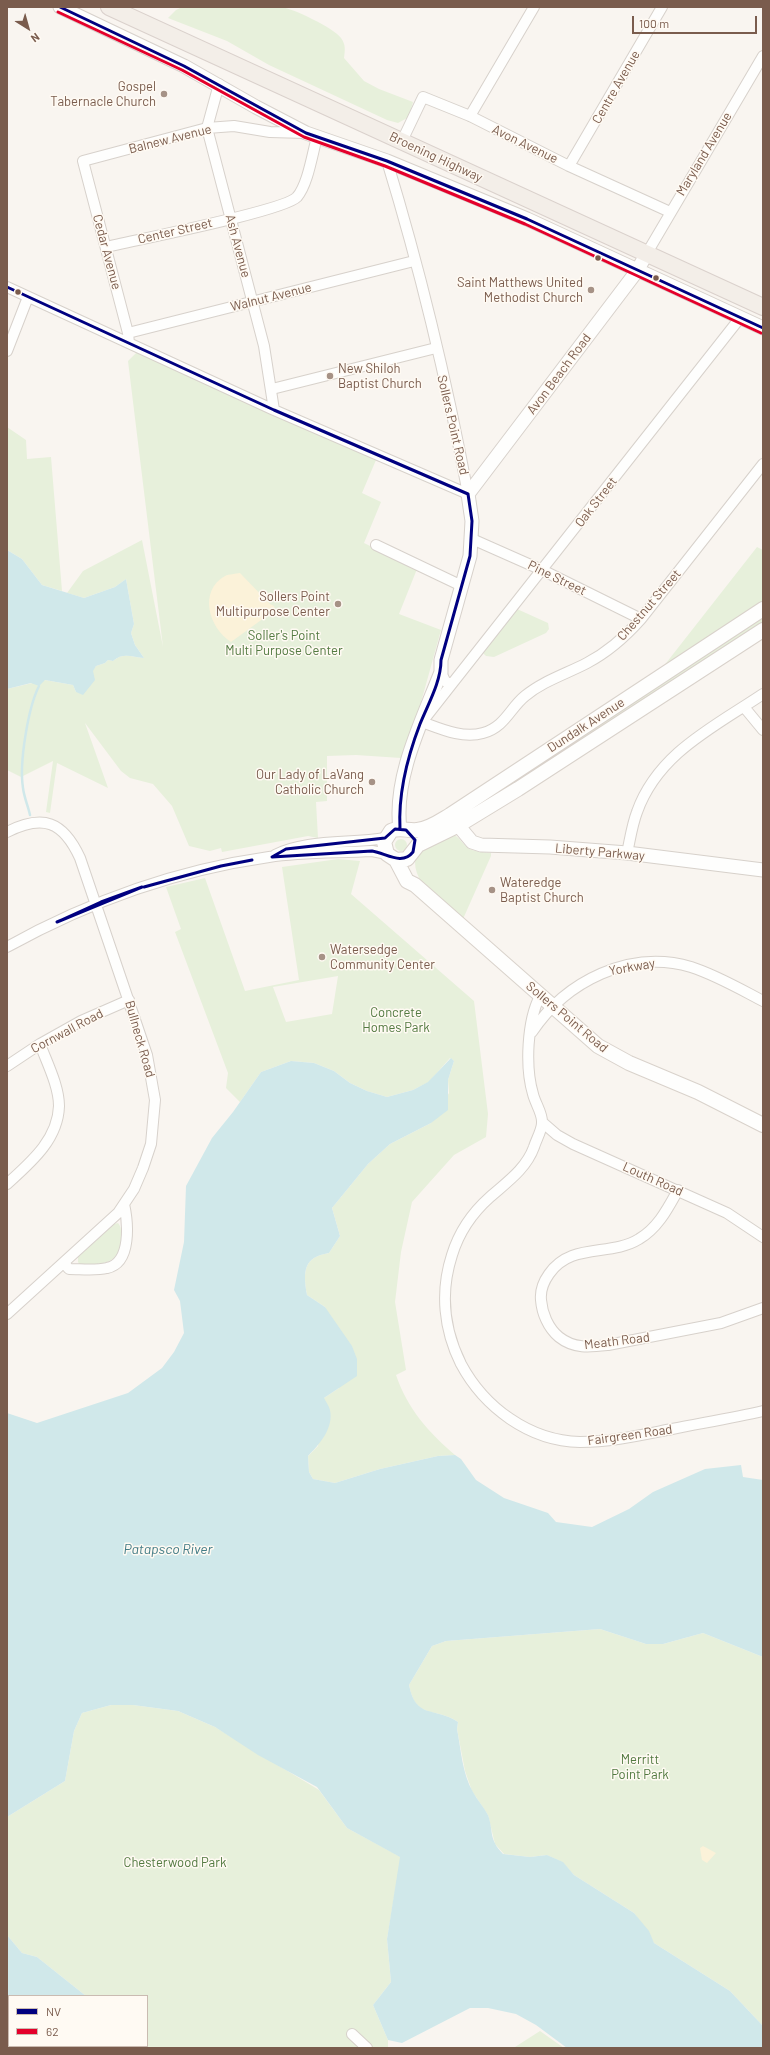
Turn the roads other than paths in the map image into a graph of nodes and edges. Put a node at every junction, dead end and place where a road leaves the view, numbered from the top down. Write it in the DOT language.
graph roads {
  1 [pos="60,7"];
  2 [pos="109,7"];
  3 [pos="534,7"];
  4 [pos="662,7"];
  5 [pos="763,56"];
  6 [pos="219,84"];
  7 [pos="470,116"];
  8 [pos="207,128"];
  9 [pos="311,135"];
  10 [pos="402,141"];
  11 [pos="83,161"];
  12 [pos="387,161"];
  13 [pos="569,166"];
  14 [pos="670,212"];
  15 [pos="231,219"];
  16 [pos="106,247"];
  17 [pos="647,253"];
  18 [pos="414,261"];
  19 [pos="637,271"];
  20 [pos="7,287"];
  21 [pos="28,296"];
  22 [pos="253,302"];
  23 [pos="763,307"];
  24 [pos="740,318"];
  25 [pos="763,328"];
  26 [pos="128,338"];
  27 [pos="436,348"];
  28 [pos="7,351"];
  29 [pos="272,389"];
  30 [pos="274,410"];
  31 [pos="761,469"];
  32 [pos="468,494"];
  33 [pos="472,539"];
  34 [pos="376,545"];
  35 [pos="542,570"];
  36 [pos="462,586"];
  37 [pos="763,609"];
  38 [pos="641,620"];
  39 [pos="763,630"];
  40 [pos="441,672"];
  41 [pos="451,685"];
  42 [pos="763,694"];
  43 [pos="744,707"];
  44 [pos="422,722"];
  45 [pos="763,730"];
  46 [pos="455,820"];
  47 [pos="403,829"];
  48 [pos="7,832"];
  49 [pos="385,838"];
  50 [pos="413,852"];
  51 [pos="628,854"];
  52 [pos="271,857"];
  53 [pos="392,857"];
  54 [pos="763,870"];
  55 [pos="415,885"];
  56 [pos="96,905"];
  57 [pos="7,947"];
  58 [pos="540,996"];
  59 [pos="129,1000"];
  60 [pos="763,1001"];
  61 [pos="553,1008"];
  62 [pos="530,1034"];
  63 [pos="40,1044"];
  64 [pos="7,1066"];
  65 [pos="542,1122"];
  66 [pos="763,1125"];
  67 [pos="7,1184"];
  68 [pos="678,1190"];
  69 [pos="124,1204"];
  70 [pos="763,1237"];
  71 [pos="64,1263"];
  72 [pos="763,1308"];
  73 [pos="7,1314"];
  74 [pos="763,1411"];
  75 [pos="352,2034"];
  76 [pos="367,2048"];
  1 -- 6 [label="street"];
  2 -- 10 [label="main road, Broening Highway"];
  3 -- 7 [label="street"];
  4 -- 13 [label="street, Centre Avenue"];
  5 -- 14 [label="street, Maryland Avenue"];
  6 -- 8 [label="street"];
  6 -- 9 [label="street"];
  7 -- 10 [label="street, Avon Avenue"];
  7 -- 13 [label="street, Avon Avenue"];
  8 -- 9 [label="street, Balnew Avenue"];
  8 -- 11 [label="street, Balnew Avenue"];
  8 -- 15 [label="street, Ash Avenue"];
  9 -- 12 [label="street"];
  9 -- 15 [label="street, Center Street"];
  10 -- 17 [label="main road, Broening Highway"];
  11 -- 16 [label="street, Cedar Avenue"];
  12 -- 18 [label="street, Sollers Point Road"];
  12 -- 19 [label="street"];
  13 -- 14 [label="street, Avon Avenue"];
  14 -- 17 [label="street, Maryland Avenue"];
  15 -- 16 [label="street, Center Street"];
  15 -- 22 [label="street, Ash Avenue"];
  16 -- 26 [label="street, Cedar Avenue"];
  17 -- 19 [label="street, Avon Beach Road"];
  17 -- 23 [label="main road, Broening Highway"];
  18 -- 22 [label="street, Walnut Avenue"];
  18 -- 27 [label="street, Sollers Point Road"];
  19 -- 24 [label="street"];
  19 -- 32 [label="street, Avon Beach Road"];
  20 -- 21 [label="street"];
  21 -- 26 [label="street"];
  21 -- 28 [label="street"];
  22 -- 26 [label="street, Walnut Avenue"];
  22 -- 29 [label="street, Ash Avenue"];
  24 -- 25 [label="street"];
  24 -- 35 [label="street, Oak Street"];
  26 -- 30 [label="street"];
  27 -- 29 [label="street"];
  27 -- 32 [label="street, Sollers Point Road"];
  29 -- 30 [label="street, Ash Avenue"];
  30 -- 32 [label="street"];
  31 -- 38 [label="street, Chestnut Street"];
  32 -- 33 [label="street, Sollers Point Road"];
  33 -- 35 [label="street, Pine Street"];
  33 -- 36 [label="street, Sollers Point Road"];
  34 -- 36 [label="street"];
  35 -- 38 [label="street, Pine Street"];
  35 -- 41 [label="street, Oak Street"];
  36 -- 40 [label="street, Sollers Point Road"];
  37 -- 46 [label="main road, Dundalk Avenue"];
  38 -- 44 [label="street, Chestnut Street"];
  39 -- 46 [label="main road, Dundalk Avenue"];
  40 -- 41 [label="street"];
  40 -- 44 [label="street, Sollers Point Road"];
  41 -- 44 [label="street, Oak Street"];
  42 -- 43 [label="street"];
  43 -- 45 [label="street"];
  43 -- 51 [label="street"];
  44 -- 47 [label="street, Sollers Point Road"];
  46 -- 47 [label="main road, Dundalk Avenue"];
  46 -- 50 [label="main road, Dundalk Avenue"];
  46 -- 51 [label="street, Liberty Parkway"];
  47 -- 49 [label="main road, Dundalk Avenue"];
  47 -- 50 [label="main road"];
  48 -- 56 [label="street, Bullneck Road"];
  49 -- 52 [label="street, Dundalk Avenue"];
  49 -- 53 [label="main road"];
  50 -- 53 [label="main road, Dundalk Avenue"];
  50 -- 55 [label="main road"];
  51 -- 54 [label="street, Liberty Parkway"];
  52 -- 53 [label="street, Dundalk Avenue"];
  52 -- 56 [label="street, Dundalk Avenue"];
  53 -- 55 [label="main road, Sollers Point Road"];
  55 -- 58 [label="main road, Sollers Point Road"];
  56 -- 57 [label="street, Dundalk Avenue"];
  56 -- 59 [label="street, Bullneck Road"];
  58 -- 61 [label="main road, Sollers Point Road"];
  58 -- 62 [label="street"];
  59 -- 63 [label="street, Cornwall Road"];
  59 -- 69 [label="street, Bullneck Road"];
  60 -- 61 [label="street, Yorkway"];
  61 -- 62 [label="street"];
  61 -- 66 [label="main road, Sollers Point Road"];
  62 -- 65 [label="street"];
  63 -- 64 [label="street, Cornwall Road"];
  63 -- 67 [label="street"];
  65 -- 68 [label="street, Louth Road"];
  65 -- 74 [label="street, Fairgreen Road"];
  68 -- 70 [label="street, Louth Road"];
  68 -- 72 [label="street, Meath Road"];
  69 -- 71 [label="street, Bullneck Road"];
  69 -- 71 [label="street"];
  71 -- 73 [label="street, Bullneck Road"];
  75 -- 76 [label="street"];
}
